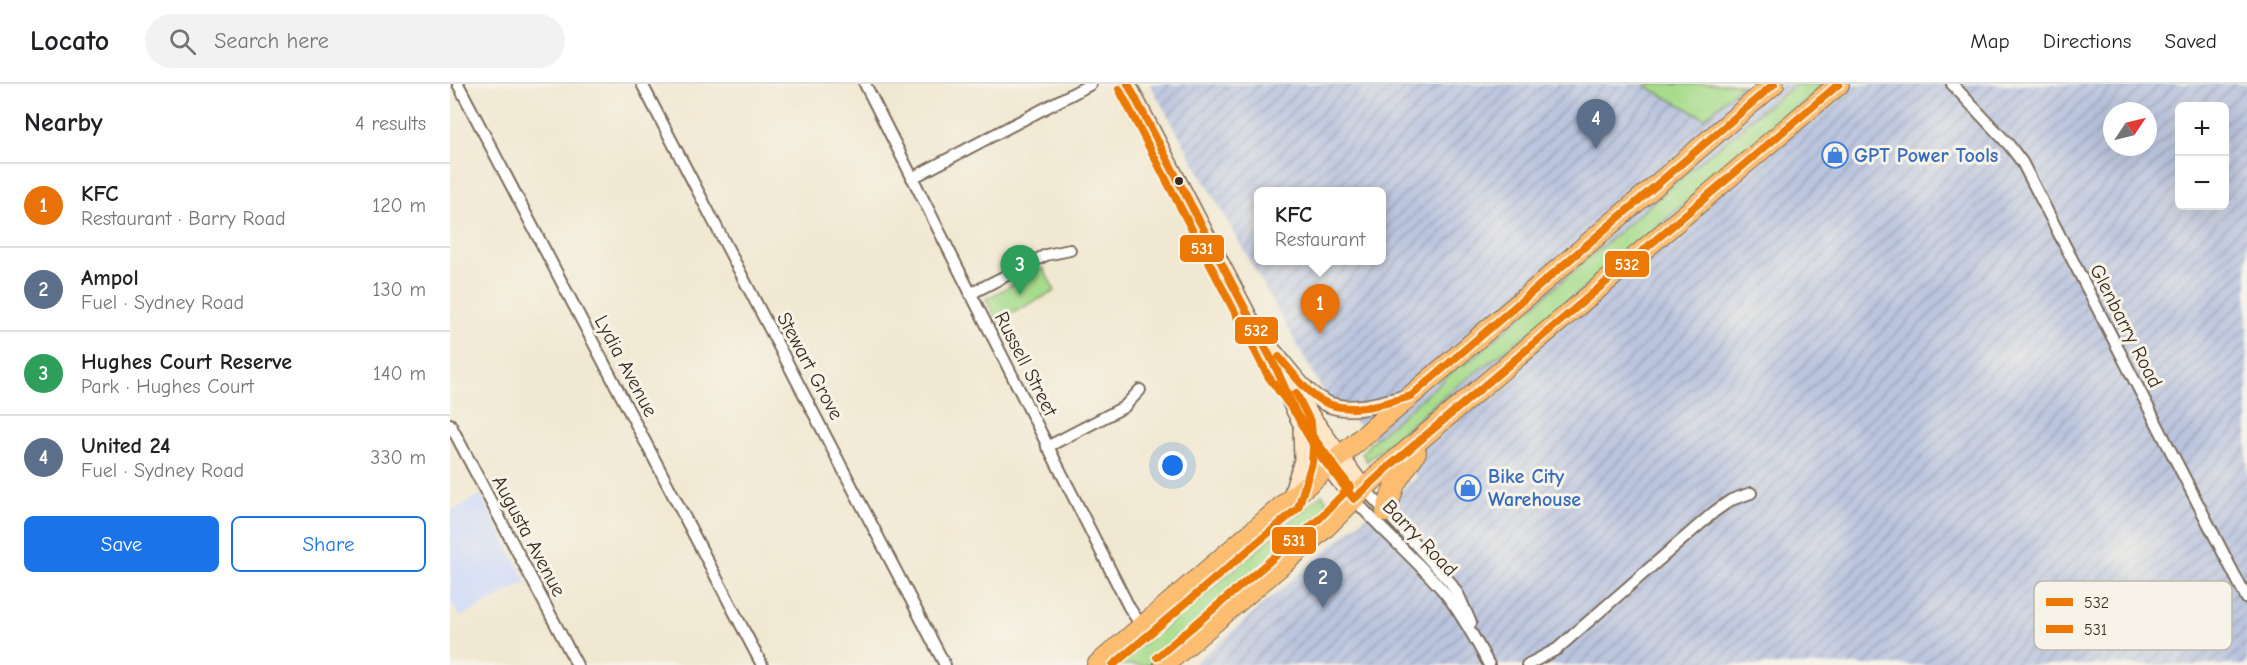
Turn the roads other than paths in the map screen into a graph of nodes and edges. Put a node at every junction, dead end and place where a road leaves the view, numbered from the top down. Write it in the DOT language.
graph roads {
  1 [pos="458,84"];
  2 [pos="642,84"];
  3 [pos="865,84"];
  4 [pos="1091,84"];
  5 [pos="1128,84"];
  6 [pos="1774,84"];
  7 [pos="1839,84"];
  8 [pos="1952,84"];
  9 [pos="912,178"];
  10 [pos="1070,250"];
  11 [pos="970,294"];
  12 [pos="1259,334"];
  13 [pos="1277,370"];
  14 [pos="1140,390"];
  15 [pos="1411,396"];
  16 [pos="450,424"];
  17 [pos="1301,426"];
  18 [pos="1431,430"];
  19 [pos="1047,447"];
  20 [pos="1334,462"];
  21 [pos="1359,493"];
  22 [pos="1751,493"];
  23 [pos="1289,502"];
  24 [pos="1386,512"];
  25 [pos="2247,600"];
  26 [pos="1142,627"];
  27 [pos="1478,643"];
  28 [pos="577,665"];
  29 [pos="762,665"];
  30 [pos="945,665"];
  31 [pos="1097,665"];
  32 [pos="1164,665"];
  33 [pos="1489,665"];
  34 [pos="1527,665"];
  1 -- 29 [label="street, Lydia Avenue"];
  2 -- 30 [label="street, Stewart Grove"];
  3 -- 9 [label="street, Russell Street"];
  4 -- 9 [label="street"];
  5 -- 12 [label="main road, Barry Road"];
  6 -- 15 [label="highway"];
  7 -- 18 [label="highway"];
  8 -- 25 [label="street, Glenbarry Road"];
  9 -- 11 [label="street, Russell Street"];
  10 -- 11 [label="street"];
  11 -- 19 [label="street, Russell Street"];
  12 -- 13 [label="main road, Barry Road"];
  12 -- 15 [label="main road"];
  13 -- 17 [label="main road, Barry Road"];
  13 -- 20 [label="main road, Barry Road"];
  14 -- 19 [label="street"];
  15 -- 20 [label="highway"];
  16 -- 28 [label="street, Augusta Avenue"];
  17 -- 20 [label="main road, Barry Road"];
  17 -- 23 [label="main road"];
  18 -- 21 [label="highway"];
  18 -- 24 [label="highway"];
  19 -- 26 [label="street, Russell Street"];
  20 -- 21 [label="main road, Barry Road"];
  20 -- 23 [label="highway"];
  21 -- 24 [label="street, Barry Road"];
  21 -- 27 [label="street, Barry Road"];
  21 -- 32 [label="highway"];
  22 -- 34 [label="street"];
  23 -- 26 [label="highway"];
  24 -- 27 [label="street, Barry Road"];
  26 -- 31 [label="highway"];
  27 -- 33 [label="street, Barry Road"];
}
